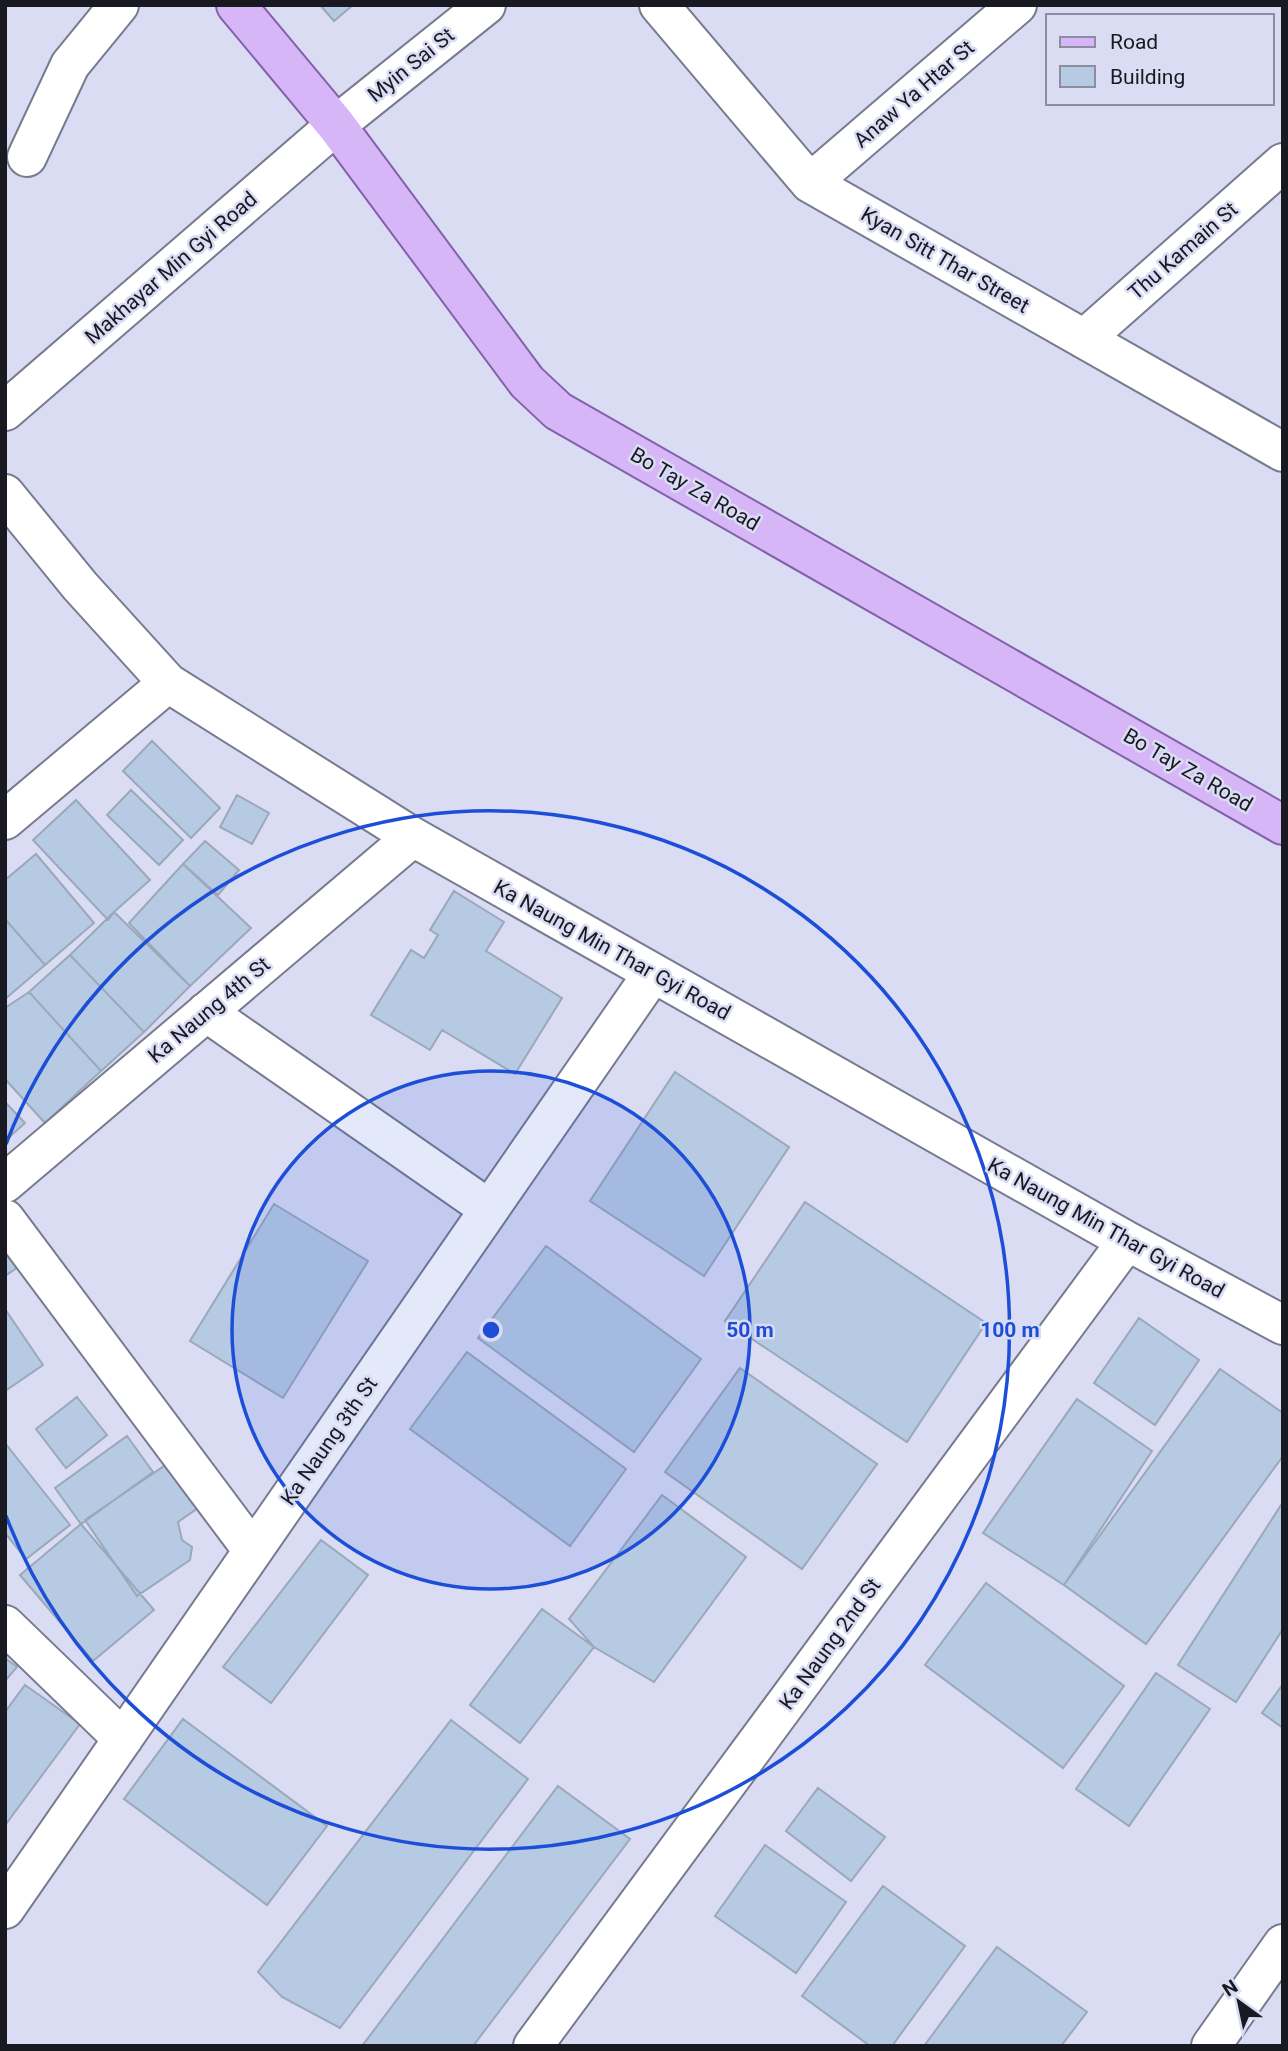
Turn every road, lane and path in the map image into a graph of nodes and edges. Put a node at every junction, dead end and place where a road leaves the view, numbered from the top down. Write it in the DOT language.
graph roads {
  1 [pos="120,5"];
  2 [pos="236,5"];
  3 [pos="485,5"];
  4 [pos="659,5"];
  5 [pos="1017,5"];
  6 [pos="336,125"];
  7 [pos="27,157"];
  8 [pos="1283,163"];
  9 [pos="810,183"];
  10 [pos="1084,339"];
  11 [pos="5,411"];
  12 [pos="1283,452"];
  13 [pos="5,494"];
  14 [pos="168,683"];
  15 [pos="5,820"];
  16 [pos="1283,825"];
  17 [pos="413,837"];
  18 [pos="653,973"];
  19 [pos="206,1012"];
  20 [pos="5,1183"];
  21 [pos="489,1209"];
  22 [pos="5,1219"];
  23 [pos="1127,1241"];
  24 [pos="1283,1325"];
  25 [pos="253,1551"];
  26 [pos="5,1625"];
  27 [pos="122,1739"];
  28 [pos="5,1909"];
  29 [pos="1283,1944"];
  30 [pos="533,2046"];
  31 [pos="1211,2046"];
  1 -- 7 [label="street"];
  2 -- 6 [label="main road, Bo Tay Za Road"];
  3 -- 6 [label="street, Myin Sai St"];
  4 -- 9 [label="street, Kyan Sitt Thar Street"];
  5 -- 9 [label="street, Anaw Ya Htar St"];
  6 -- 11 [label="street, Makhayar Min Gyi Road"];
  6 -- 16 [label="main road, Bo Tay Za Road"];
  8 -- 10 [label="street, Thu Kamain St"];
  9 -- 10 [label="street, Kyan Sitt Thar Street"];
  10 -- 12 [label="street, Kyan Sitt Thar Street"];
  13 -- 14 [label="street, Ka Naung Min Thar Gyi Road"];
  14 -- 15 [label="street"];
  14 -- 17 [label="street, Ka Naung Min Thar Gyi Road"];
  17 -- 18 [label="street, Ka Naung Min Thar Gyi Road"];
  17 -- 19 [label="street, Ka Naung 4th St"];
  18 -- 21 [label="street, Ka Naung 3th St"];
  18 -- 23 [label="street, Ka Naung Min Thar Gyi Road"];
  19 -- 20 [label="street, Ka Naung 4th St"];
  19 -- 21 [label="street"];
  21 -- 25 [label="street, Ka Naung 3th St"];
  22 -- 25 [label="street"];
  23 -- 24 [label="street, Ka Naung Min Thar Gyi Road"];
  23 -- 30 [label="street, Ka Naung 2nd St"];
  25 -- 27 [label="street, Ka Naung 3th St"];
  26 -- 27 [label="street"];
  27 -- 28 [label="street, Ka Naung 3th St"];
  29 -- 31 [label="street"];
}
